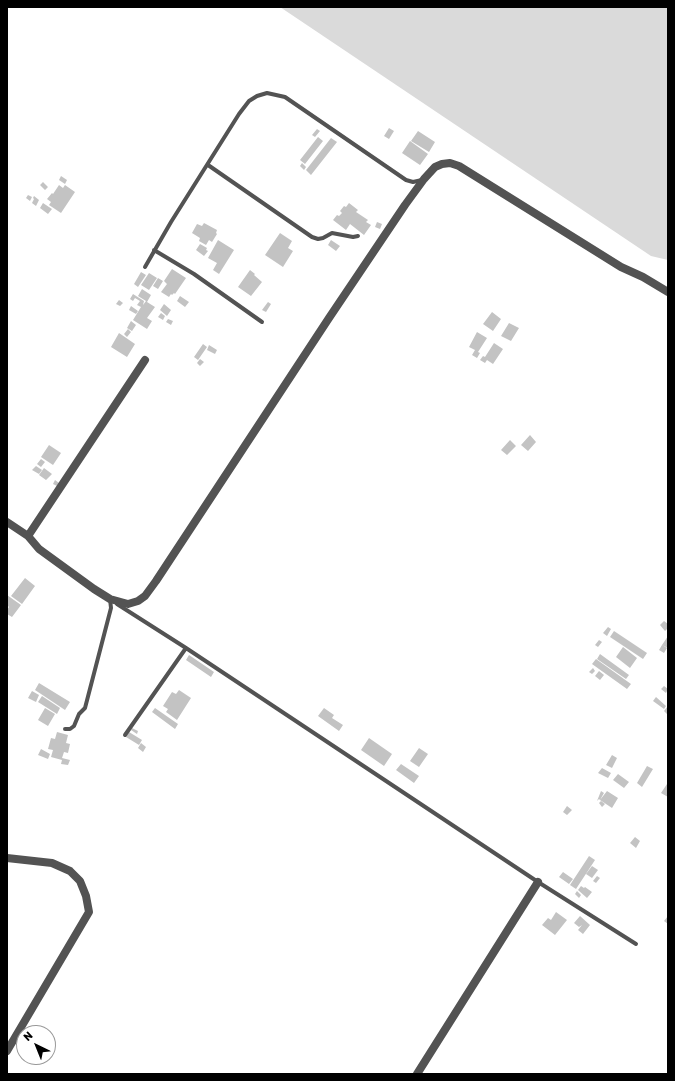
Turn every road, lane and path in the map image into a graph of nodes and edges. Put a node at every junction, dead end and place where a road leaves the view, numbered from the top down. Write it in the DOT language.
graph roads {
  1 [pos="208,165"];
  2 [pos="424,179"];
  3 [pos="358,236"];
  4 [pos="154,250"];
  5 [pos="145,267"];
  6 [pos="668,292"];
  7 [pos="262,322"];
  8 [pos="145,360"];
  9 [pos="7,522"];
  10 [pos="28,536"];
  11 [pos="110,599"];
  12 [pos="186,648"];
  13 [pos="65,729"];
  14 [pos="125,735"];
  15 [pos="7,858"];
  16 [pos="538,882"];
  17 [pos="636,944"];
  18 [pos="7,1051"];
  19 [pos="417,1074"];
  1 -- 2 [label="lane"];
  1 -- 3 [label="lane"];
  1 -- 4 [label="lane"];
  2 -- 6 [label="street"];
  2 -- 11 [label="street"];
  4 -- 5 [label="lane"];
  4 -- 7 [label="lane"];
  8 -- 10 [label="street"];
  9 -- 10 [label="street"];
  10 -- 11 [label="street"];
  11 -- 12 [label="lane"];
  11 -- 13 [label="lane"];
  12 -- 14 [label="lane"];
  12 -- 16 [label="lane"];
  15 -- 18 [label="street"];
  16 -- 17 [label="lane"];
  16 -- 19 [label="street"];
}
